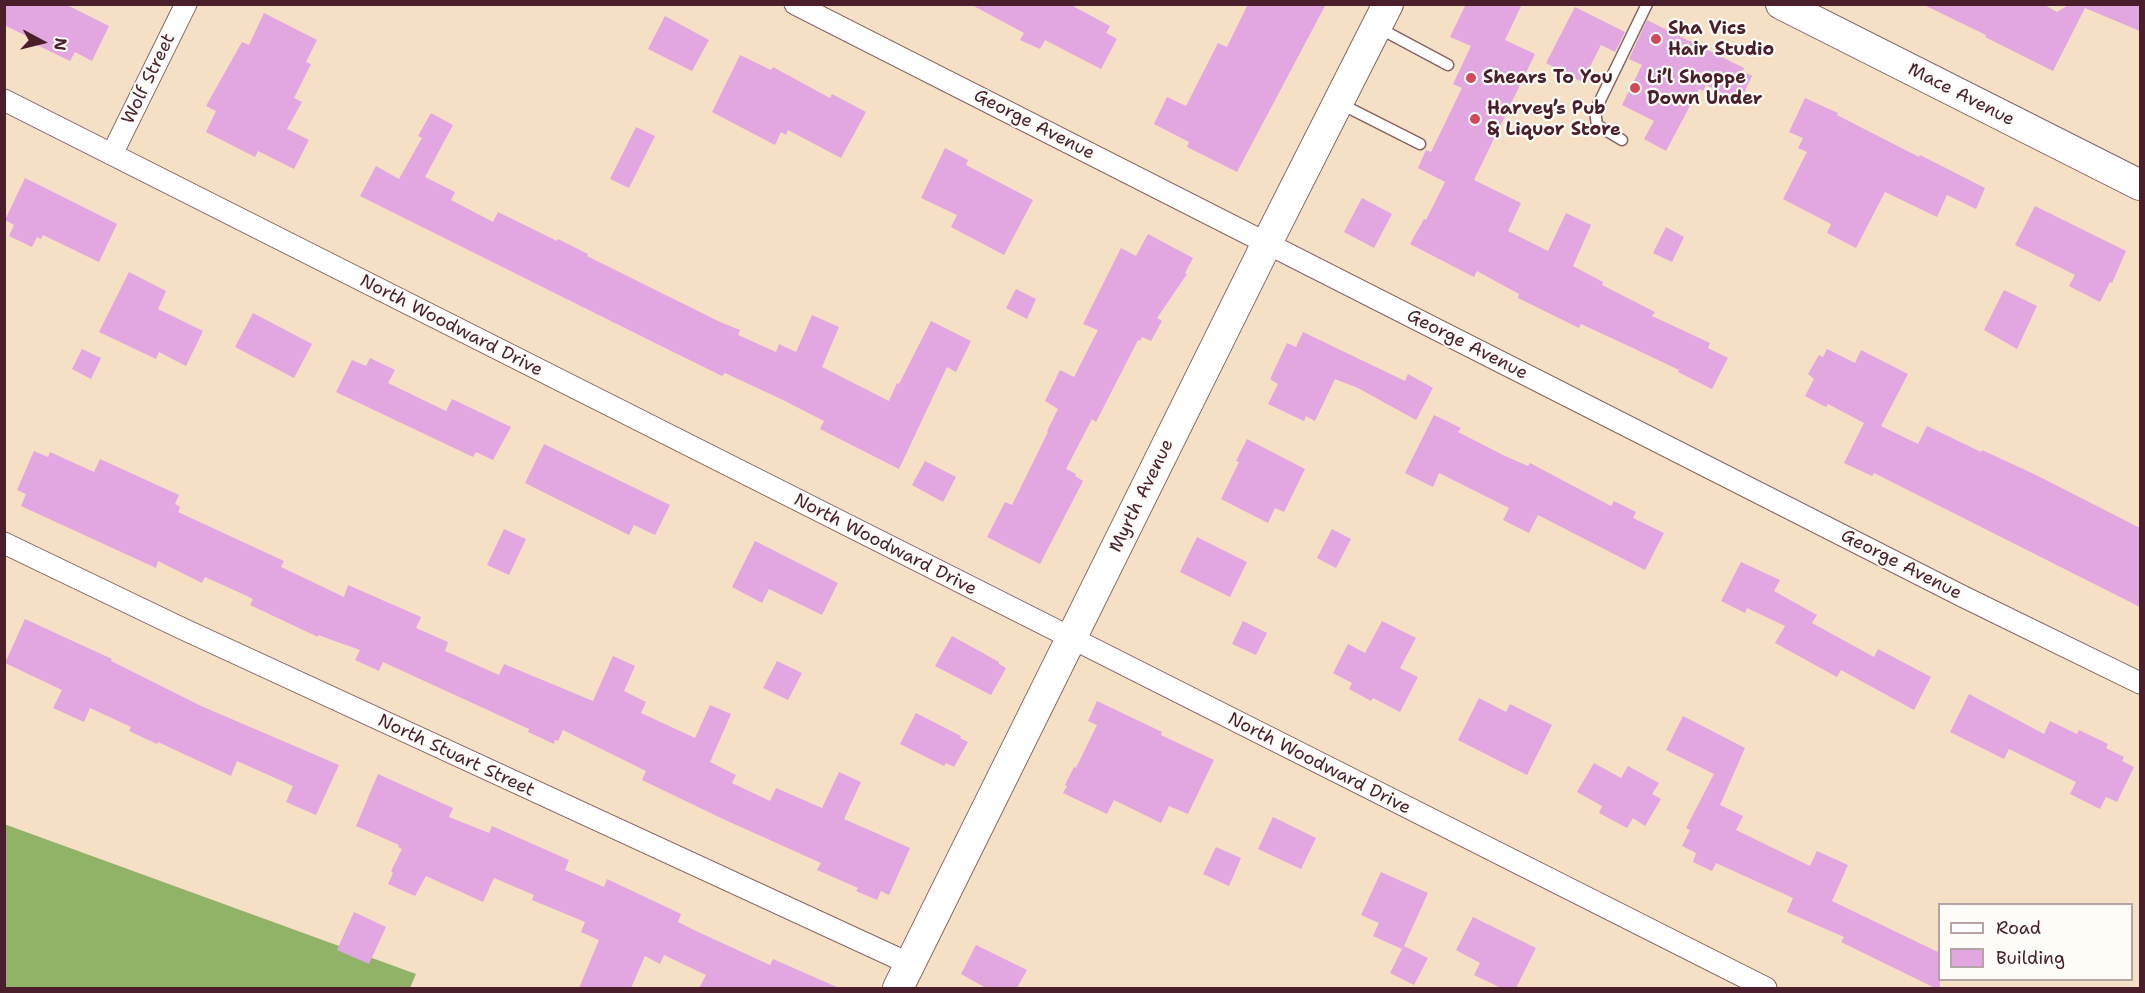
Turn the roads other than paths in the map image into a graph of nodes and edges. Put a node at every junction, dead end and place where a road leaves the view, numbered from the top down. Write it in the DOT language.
graph roads {
  1 [pos="186,4"];
  2 [pos="795,4"];
  3 [pos="1647,4"];
  4 [pos="1781,4"];
  5 [pos="1382,16"];
  6 [pos="1448,65"];
  7 [pos="4,100"];
  8 [pos="1338,103"];
  9 [pos="1622,140"];
  10 [pos="1420,144"];
  11 [pos="112,154"];
  12 [pos="2140,185"];
  13 [pos="1267,243"];
  14 [pos="4,543"];
  15 [pos="1071,639"];
  16 [pos="2140,683"];
  17 [pos="904,976"];
  18 [pos="1767,988"];
  1 -- 11 [label="street, Wolf Street"];
  2 -- 13 [label="street, George Avenue"];
  3 -- 9 [label="lane"];
  4 -- 12 [label="street, Mace Avenue"];
  5 -- 6 [label="lane"];
  5 -- 8 [label="street, Myrth Avenue"];
  7 -- 11 [label="street, North Woodward Drive"];
  8 -- 10 [label="lane"];
  8 -- 13 [label="street, Myrth Avenue"];
  11 -- 15 [label="street, North Woodward Drive"];
  13 -- 15 [label="street, Myrth Avenue"];
  13 -- 16 [label="street, George Avenue"];
  14 -- 17 [label="street, North Stuart Street"];
  15 -- 17 [label="street, Myrth Avenue"];
  15 -- 18 [label="street, North Woodward Drive"];
}
